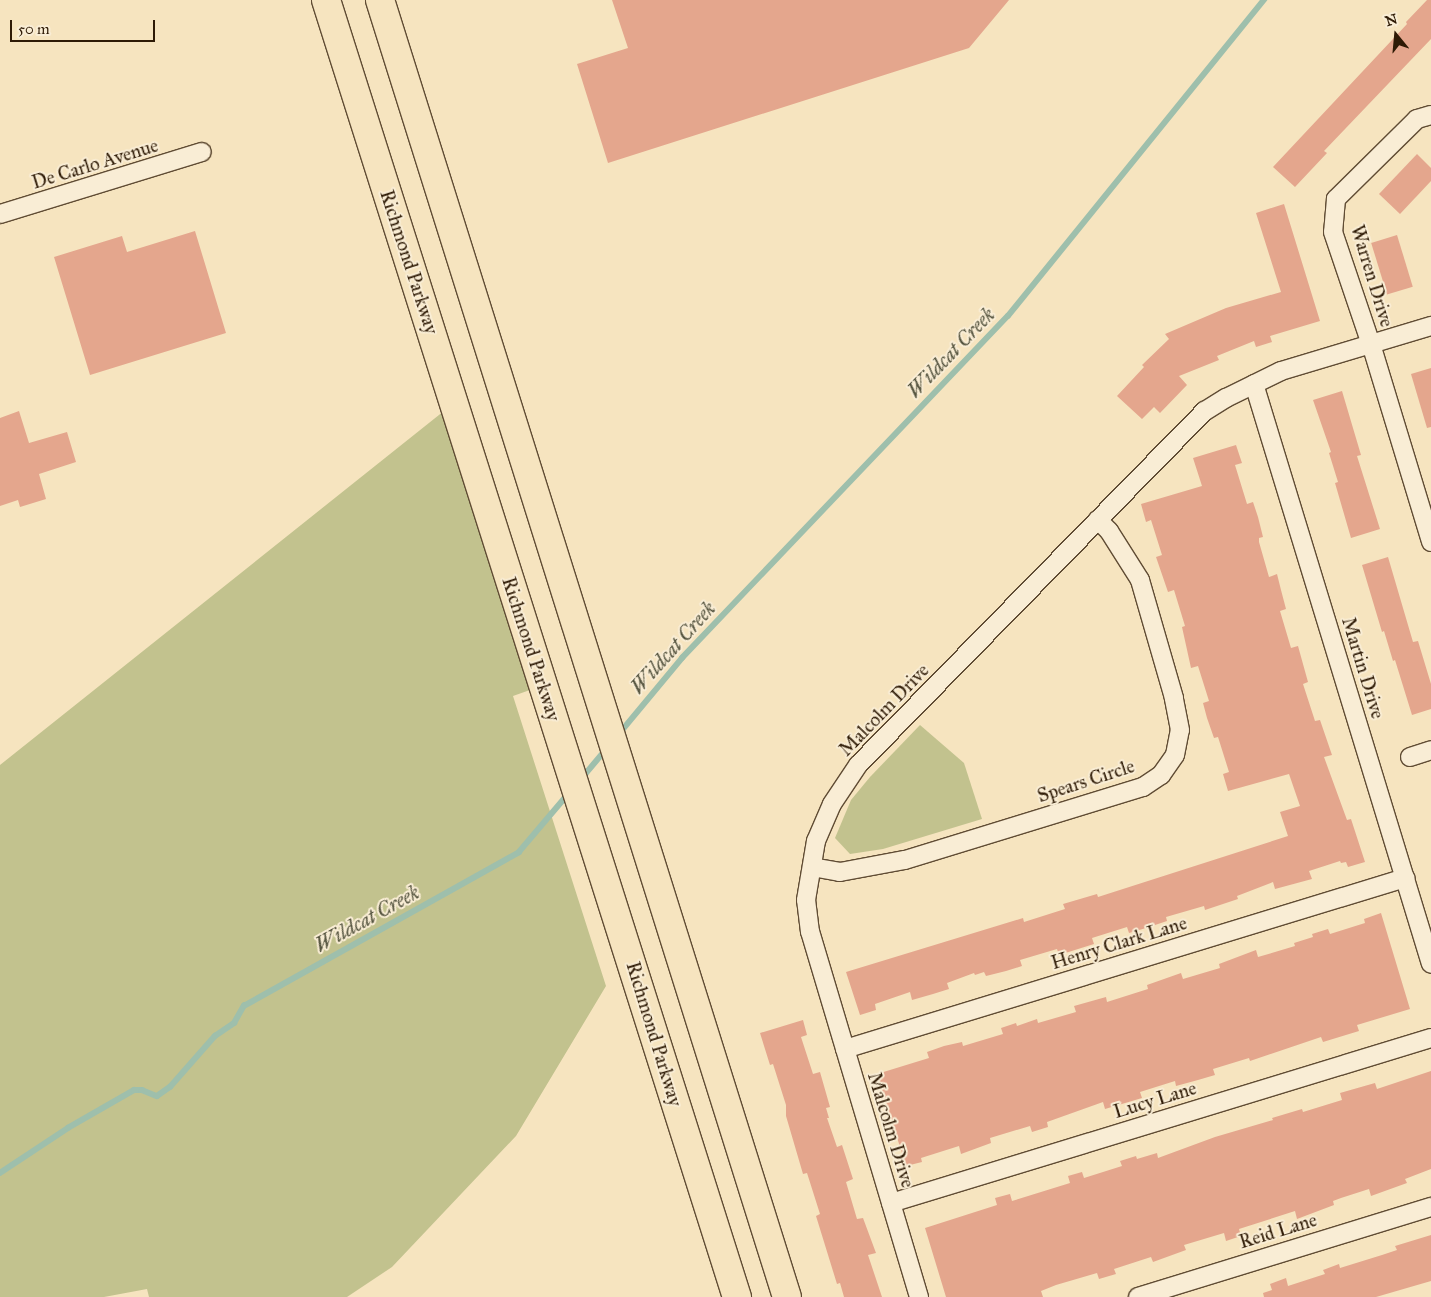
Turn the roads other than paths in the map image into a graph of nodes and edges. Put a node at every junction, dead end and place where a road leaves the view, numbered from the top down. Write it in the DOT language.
graph roads {
  1 [pos="326,0"];
  2 [pos="380,0"];
  3 [pos="1431,115"];
  4 [pos="202,152"];
  5 [pos="0,214"];
  6 [pos="1431,326"];
  7 [pos="1371,344"];
  8 [pos="1254,384"];
  9 [pos="1098,520"];
  10 [pos="1431,542"];
  11 [pos="1431,750"];
  12 [pos="1410,757"];
  13 [pos="812,867"];
  14 [pos="1405,878"];
  15 [pos="1431,964"];
  16 [pos="1431,1038"];
  17 [pos="845,1049"];
  18 [pos="891,1203"];
  19 [pos="1431,1207"];
  20 [pos="737,1297"];
  21 [pos="787,1297"];
  22 [pos="919,1297"];
  23 [pos="1138,1297"];
  1 -- 20 [label="highway, Richmond Parkway"];
  2 -- 21 [label="highway"];
  3 -- 7 [label="street, Warren Drive"];
  4 -- 5 [label="street, De Carlo Avenue"];
  6 -- 7 [label="street, Malcolm Drive"];
  7 -- 8 [label="street, Malcolm Drive"];
  7 -- 10 [label="street, Warren Drive"];
  8 -- 9 [label="street, Malcolm Drive"];
  8 -- 14 [label="street, Martin Drive"];
  9 -- 13 [label="street, Malcolm Drive"];
  9 -- 13 [label="street, Spears Circle"];
  11 -- 12 [label="street"];
  13 -- 17 [label="street, Malcolm Drive"];
  14 -- 15 [label="street, Martin Drive"];
  14 -- 17 [label="street, Henry Clark Lane"];
  16 -- 18 [label="street, Lucy Lane"];
  17 -- 18 [label="street, Malcolm Drive"];
  18 -- 22 [label="street, Malcolm Drive"];
  19 -- 23 [label="street, Reid Lane"];
}
